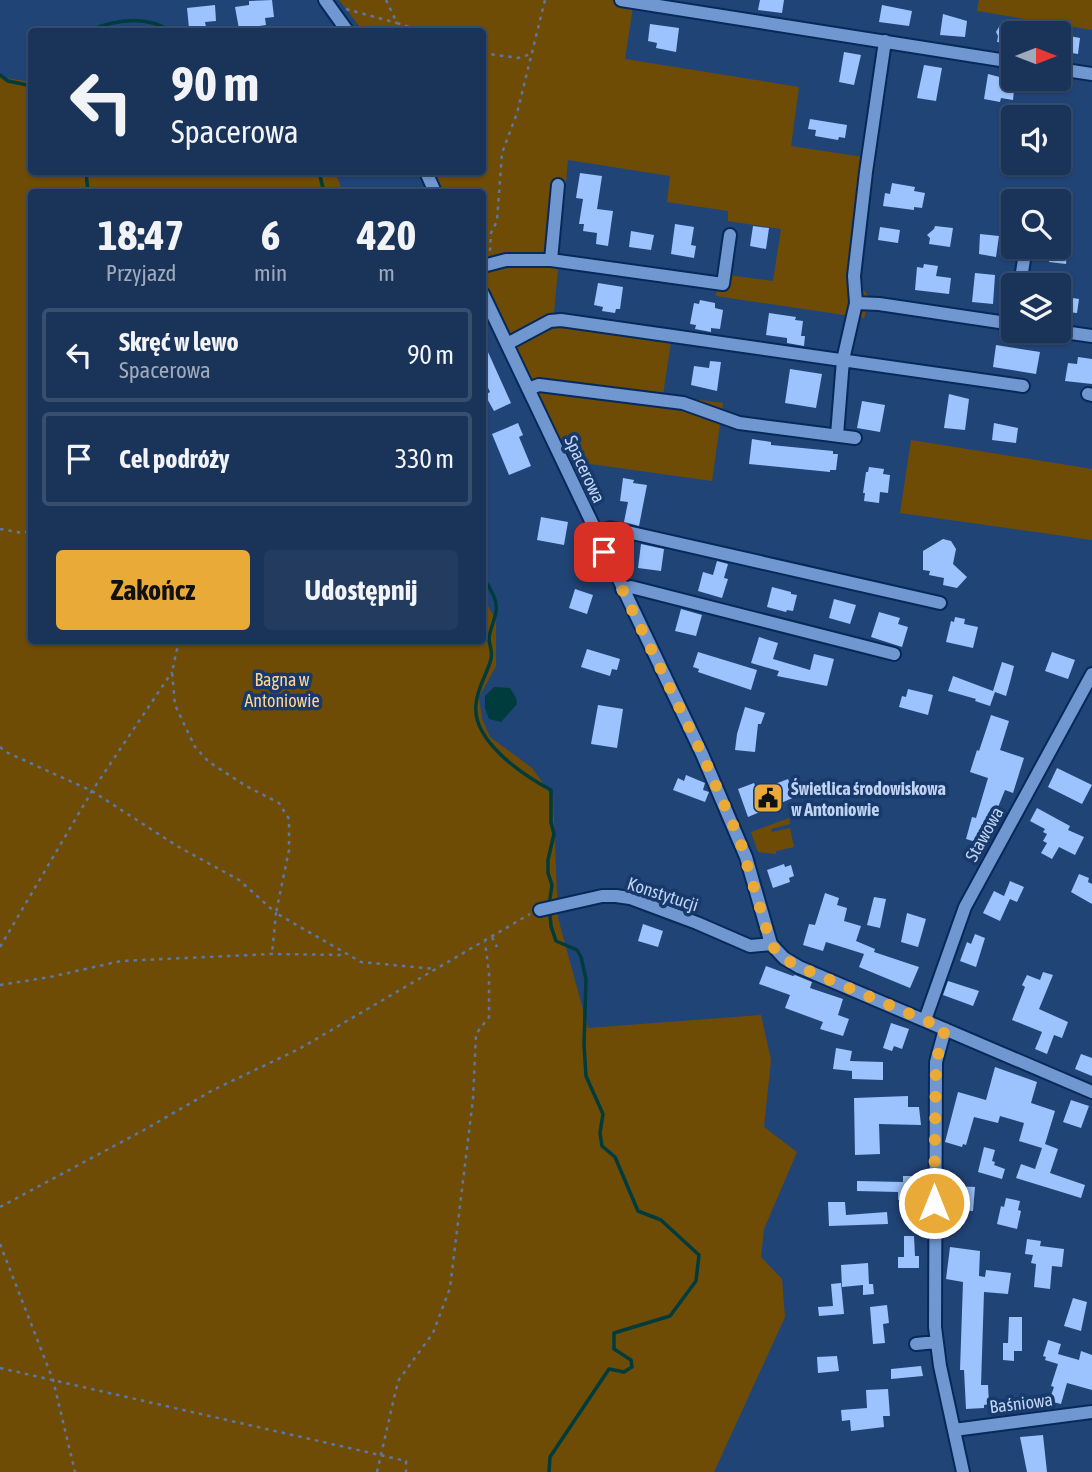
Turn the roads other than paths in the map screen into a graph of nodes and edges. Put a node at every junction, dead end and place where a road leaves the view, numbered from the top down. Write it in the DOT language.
graph roads {
  1 [pos="621,0"];
  2 [pos="326,2"];
  3 [pos="345,28"];
  4 [pos="885,41"];
  5 [pos="1001,60"];
  6 [pos="1071,71"];
  7 [pos="1092,74"];
  8 [pos="558,185"];
  9 [pos="730,235"];
  10 [pos="551,260"];
  11 [pos="486,265"];
  12 [pos="486,300"];
  13 [pos="856,303"];
  14 [pos="1001,322"];
  15 [pos="1071,333"];
  16 [pos="1092,336"];
  17 [pos="507,344"];
  18 [pos="843,360"];
  19 [pos="1023,386"];
  20 [pos="528,389"];
  21 [pos="837,435"];
  22 [pos="855,438"];
  23 [pos="596,533"];
  24 [pos="622,589"];
  25 [pos="940,603"];
  26 [pos="894,654"];
  27 [pos="1092,674"];
  28 [pos="540,910"];
  29 [pos="771,944"];
  30 [pos="925,1020"];
  31 [pos="945,1029"];
  32 [pos="1092,1092"];
  33 [pos="936,1342"];
  34 [pos="916,1344"];
  35 [pos="1092,1412"];
  36 [pos="954,1430"];
  37 [pos="963,1472"];
  1 -- 4 [label="street"];
  2 -- 3 [label="street"];
  4 -- 5 [label="street"];
  4 -- 13 [label="street"];
  6 -- 7 [label="street"];
  8 -- 10 [label="street"];
  9 -- 10 [label="street"];
  10 -- 11 [label="street"];
  12 -- 17 [label="street, Spacerowa"];
  13 -- 14 [label="street"];
  13 -- 18 [label="street"];
  15 -- 16 [label="street"];
  17 -- 18 [label="street"];
  17 -- 20 [label="street, Spacerowa"];
  18 -- 19 [label="street"];
  18 -- 21 [label="street"];
  20 -- 21 [label="street"];
  20 -- 23 [label="street, Spacerowa"];
  21 -- 22 [label="street"];
  23 -- 24 [label="street, Spacerowa"];
  23 -- 25 [label="street"];
  24 -- 26 [label="street"];
  24 -- 29 [label="street, Spacerowa"];
  27 -- 30 [label="street, Stawowa"];
  28 -- 29 [label="street, Konstytucji"];
  29 -- 30 [label="street"];
  30 -- 31 [label="street"];
  31 -- 32 [label="street"];
  31 -- 33 [label="street"];
  33 -- 34 [label="street"];
  33 -- 36 [label="street"];
  35 -- 36 [label="street, Baśniowa"];
  36 -- 37 [label="street"];
}
